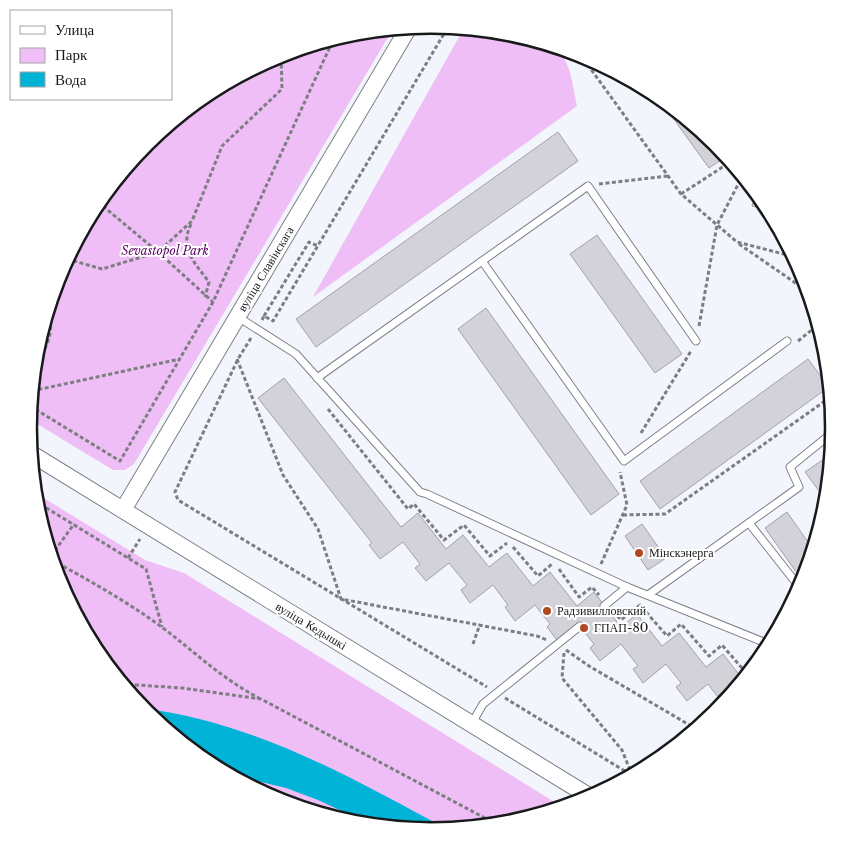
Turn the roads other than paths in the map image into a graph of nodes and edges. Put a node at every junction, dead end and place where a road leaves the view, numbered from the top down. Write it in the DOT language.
graph roads {
  1 [pos="404,35"];
  2 [pos="482,261"];
  3 [pos="238,317"];
  4 [pos="787,341"];
  5 [pos="696,342"];
  6 [pos="317,378"];
  7 [pos="826,438"];
  8 [pos="38,458"];
  9 [pos="123,510"];
  10 [pos="749,523"];
  11 [pos="795,582"];
  12 [pos="627,587"];
  13 [pos="648,595"];
  14 [pos="604,606"];
  15 [pos="580,626"];
  16 [pos="764,642"];
  17 [pos="472,724"];
  18 [pos="584,793"];
  1 -- 3 [label="street, вуліца Славінскага"];
  2 -- 4 [label="lane"];
  2 -- 5 [label="lane"];
  2 -- 6 [label="lane"];
  3 -- 6 [label="lane"];
  3 -- 9 [label="street, вуліца Славінскага"];
  6 -- 12 [label="lane"];
  7 -- 10 [label="lane"];
  8 -- 9 [label="street, вуліца Кедышкі"];
  9 -- 17 [label="street, вуліца Кедышкі"];
  10 -- 11 [label="lane"];
  10 -- 13 [label="lane"];
  12 -- 13 [label="lane"];
  12 -- 14 [label="lane"];
  13 -- 16 [label="lane"];
  15 -- 17 [label="lane"];
  17 -- 18 [label="street, вуліца Кедышкі"];
}
